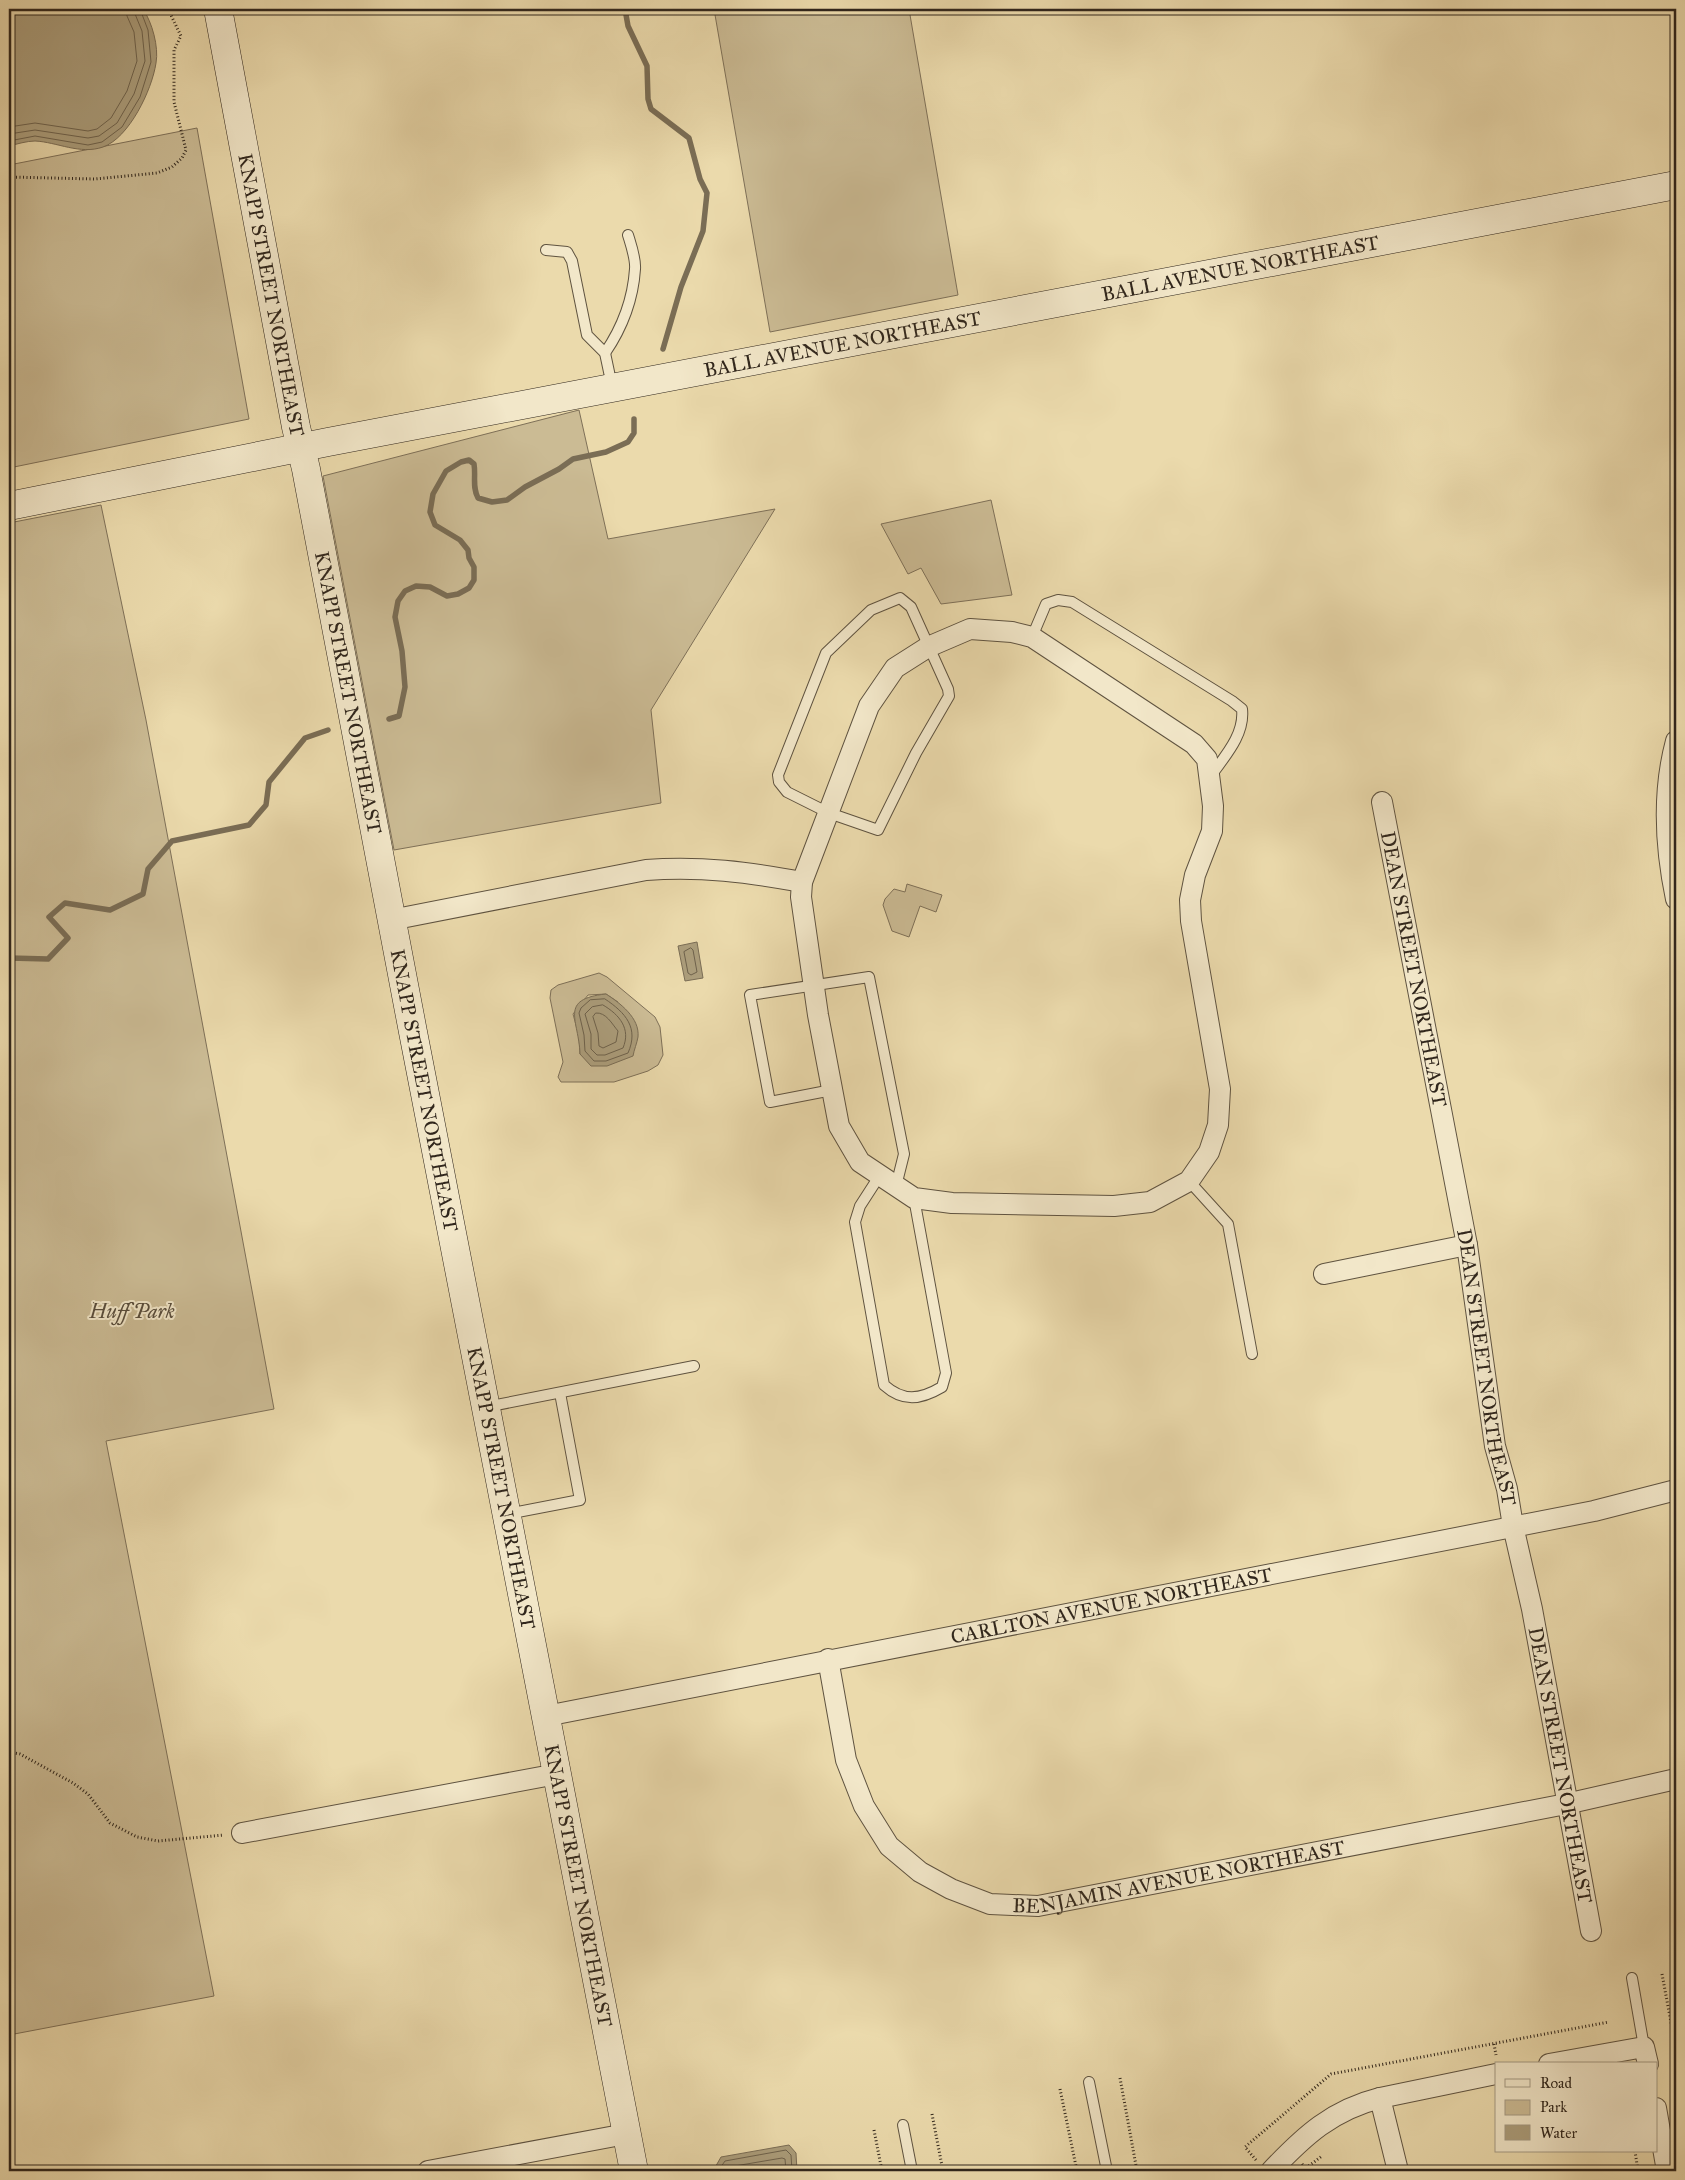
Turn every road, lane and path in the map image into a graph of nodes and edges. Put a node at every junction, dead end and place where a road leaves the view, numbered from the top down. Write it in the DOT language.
graph roads {
  1 [pos="168,9"];
  2 [pos="218,9"];
  3 [pos="9,177"];
  4 [pos="1676,184"];
  5 [pos="628,235"];
  6 [pos="546,250"];
  7 [pos="605,353"];
  8 [pos="612,388"];
  9 [pos="301,448"];
  10 [pos="9,506"];
  11 [pos="1032,637"];
  12 [pos="928,647"];
  13 [pos="1676,741"];
  14 [pos="1210,777"];
  15 [pos="1382,802"];
  16 [pos="828,813"];
  17 [pos="802,882"];
  18 [pos="1676,899"];
  19 [pos="391,920"];
  20 [pos="813,984"];
  21 [pos="832,1090"];
  22 [pos="888,1180"];
  23 [pos="1189,1181"];
  24 [pos="914,1198"];
  25 [pos="1467,1245"];
  26 [pos="1324,1274"];
  27 [pos="1252,1354"];
  28 [pos="694,1366"];
  29 [pos="560,1393"];
  30 [pos="485,1407"];
  31 [pos="1676,1490"];
  32 [pos="506,1514"];
  33 [pos="1513,1526"];
  34 [pos="828,1659"];
  35 [pos="546,1716"];
  36 [pos="9,1752"];
  37 [pos="558,1774"];
  38 [pos="1676,1779"];
  39 [pos="1566,1804"];
  40 [pos="242,1833"];
  41 [pos="1591,1932"];
  42 [pos="1662,1974"];
  43 [pos="1632,1978"];
  44 [pos="1609,2022"];
  45 [pos="1676,2049"];
  46 [pos="1646,2055"];
  47 [pos="1571,2062"];
  48 [pos="1495,2074"];
  49 [pos="1120,2078"];
  50 [pos="1089,2082"];
  51 [pos="1060,2089"];
  52 [pos="1380,2098"];
  53 [pos="932,2114"];
  54 [pos="1658,2119"];
  55 [pos="903,2124"];
  56 [pos="874,2130"];
  57 [pos="626,2134"];
  58 [pos="1245,2147"];
  59 [pos="1634,2152"];
  60 [pos="1322,2156"];
  61 [pos="1306,2168"];
  62 [pos="428,2171"];
  63 [pos="634,2171"];
  64 [pos="882,2171"];
  65 [pos="912,2171"];
  66 [pos="942,2171"];
  67 [pos="1076,2171"];
  68 [pos="1107,2171"];
  69 [pos="1138,2171"];
  70 [pos="1271,2171"];
  71 [pos="1398,2171"];
  72 [pos="1638,2171"];
  73 [pos="1667,2171"];
  1 -- 3 [label="path"];
  2 -- 9 [label="main road, KNAPP STREET NORTHEAST"];
  4 -- 8 [label="main road, BALL AVENUE NORTHEAST"];
  5 -- 7 [label="lane"];
  6 -- 7 [label="lane"];
  7 -- 8 [label="lane"];
  8 -- 9 [label="main road, BALL AVENUE NORTHEAST"];
  9 -- 10 [label="main road, BALL AVENUE NORTHEAST"];
  9 -- 19 [label="main road, KNAPP STREET NORTHEAST"];
  11 -- 12 [label="street"];
  11 -- 14 [label="street"];
  11 -- 14 [label="lane"];
  12 -- 16 [label="street"];
  12 -- 16 [label="lane"];
  12 -- 16 [label="lane"];
  13 -- 18 [label="street"];
  14 -- 23 [label="street"];
  15 -- 25 [label="street, DEAN STREET NORTHEAST"];
  16 -- 17 [label="street"];
  17 -- 19 [label="street"];
  17 -- 20 [label="street"];
  19 -- 30 [label="main road, KNAPP STREET NORTHEAST"];
  20 -- 21 [label="street"];
  20 -- 21 [label="lane"];
  20 -- 22 [label="lane"];
  21 -- 22 [label="street"];
  22 -- 24 [label="street"];
  22 -- 24 [label="lane"];
  23 -- 24 [label="street"];
  23 -- 27 [label="lane"];
  25 -- 26 [label="street"];
  25 -- 33 [label="street, DEAN STREET NORTHEAST"];
  28 -- 29 [label="lane"];
  29 -- 30 [label="lane"];
  29 -- 32 [label="lane"];
  30 -- 32 [label="main road, KNAPP STREET NORTHEAST"];
  31 -- 33 [label="street, CARLTON AVENUE NORTHEAST"];
  32 -- 35 [label="main road, KNAPP STREET NORTHEAST"];
  33 -- 34 [label="street, CARLTON AVENUE NORTHEAST"];
  33 -- 39 [label="street, DEAN STREET NORTHEAST"];
  34 -- 35 [label="street, CARLTON AVENUE NORTHEAST"];
  34 -- 39 [label="street, BENJAMIN AVENUE NORTHEAST"];
  35 -- 37 [label="main road, KNAPP STREET NORTHEAST"];
  36 -- 40 [label="path"];
  37 -- 40 [label="street"];
  37 -- 57 [label="main road, KNAPP STREET NORTHEAST"];
  38 -- 39 [label="street, BENJAMIN AVENUE NORTHEAST"];
  39 -- 41 [label="street, DEAN STREET NORTHEAST"];
  42 -- 45 [label="path"];
  43 -- 46 [label="lane"];
  44 -- 58 [label="path"];
  46 -- 47 [label="street"];
  48 -- 52 [label="street"];
  49 -- 69 [label="path"];
  50 -- 68 [label="lane"];
  51 -- 67 [label="path"];
  52 -- 70 [label="street"];
  52 -- 71 [label="street"];
  53 -- 66 [label="path"];
  54 -- 73 [label="street"];
  55 -- 65 [label="lane"];
  56 -- 64 [label="path"];
  57 -- 62 [label="street"];
  57 -- 63 [label="main road, KNAPP STREET NORTHEAST"];
  59 -- 72 [label="path"];
  60 -- 61 [label="path"];
}
